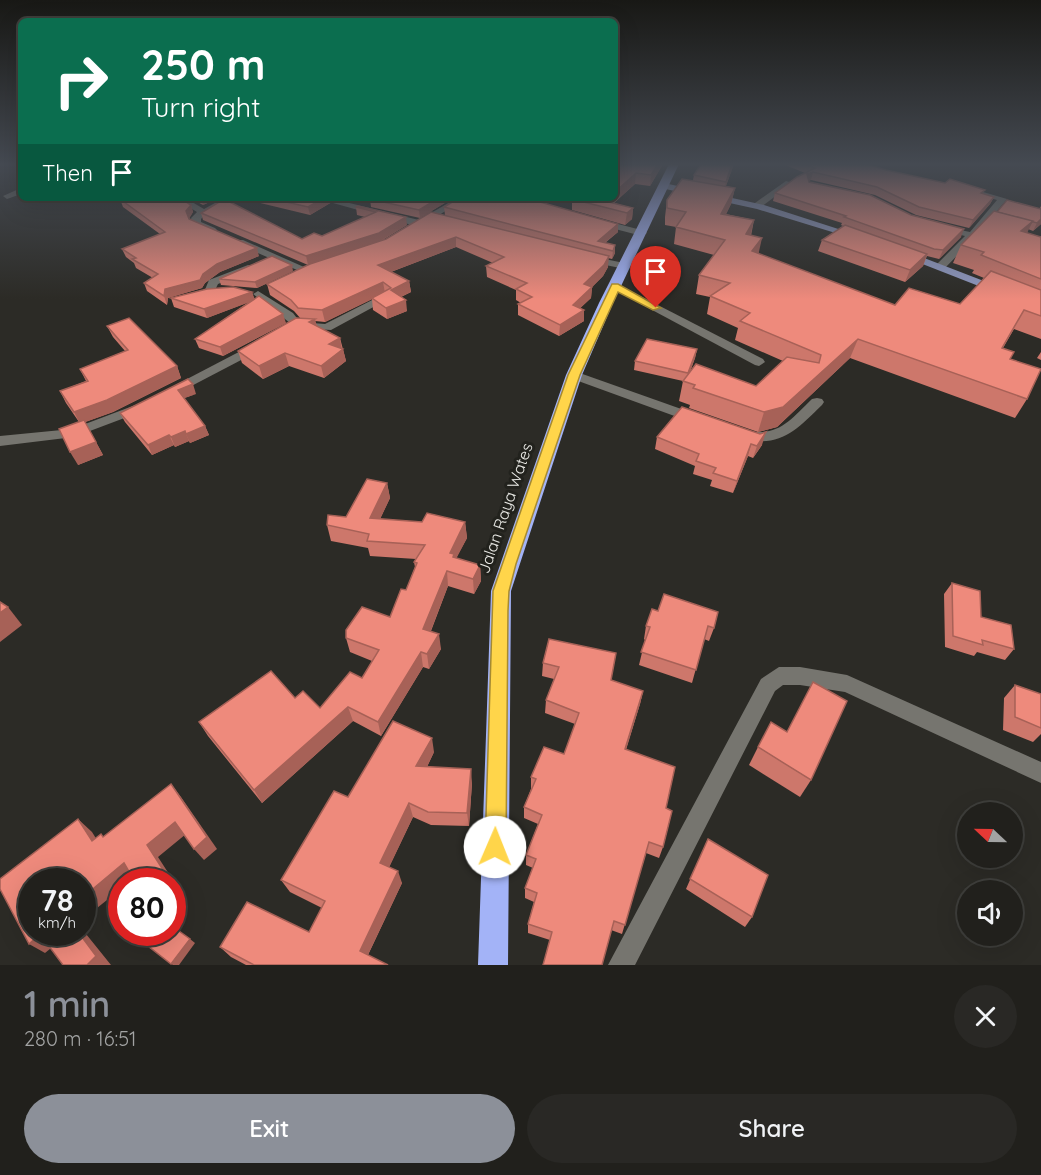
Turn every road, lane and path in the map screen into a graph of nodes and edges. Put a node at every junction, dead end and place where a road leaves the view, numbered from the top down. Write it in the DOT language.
graph roads {
  1 [pos="198,209"];
  2 [pos="209,209"];
  3 [pos="362,209"];
  4 [pos="449,209"];
  5 [pos="653,209"];
  6 [pos="773,209"];
  7 [pos="997,209"];
  8 [pos="203,212"];
  9 [pos="586,219"];
  10 [pos="421,223"];
  11 [pos="930,224"];
  12 [pos="408,231"];
  13 [pos="219,233"];
  14 [pos="642,233"];
  15 [pos="972,235"];
  16 [pos="230,237"];
  17 [pos="866,240"];
  18 [pos="898,251"];
  19 [pos="275,256"];
  20 [pos="580,256"];
  21 [pos="625,266"];
  22 [pos="942,266"];
  23 [pos="307,271"];
  24 [pos="615,286"];
  25 [pos="222,291"];
  26 [pos="258,292"];
  27 [pos="1011,295"];
  28 [pos="384,298"];
  29 [pos="296,324"];
  30 [pos="759,363"];
  31 [pos="574,375"];
  32 [pos="165,394"];
  33 [pos="818,402"];
  34 [pos="147,403"];
  35 [pos="713,424"];
  36 [pos="735,432"];
  37 [pos="0,441"];
  38 [pos="1041,774"];
  39 [pos="493,965"];
  40 [pos="621,965"];
  1 -- 8 [label="street"];
  2 -- 8 [label="street"];
  3 -- 10 [label="street"];
  4 -- 10 [label="street"];
  5 -- 14 [label="highway, Jalan Raya Wates"];
  6 -- 17 [label="main road"];
  7 -- 15 [label="street"];
  8 -- 13 [label="street"];
  9 -- 14 [label="street"];
  10 -- 12 [label="street"];
  11 -- 15 [label="street"];
  14 -- 21 [label="highway, Jalan Raya Wates"];
  15 -- 22 [label="street"];
  16 -- 19 [label="street"];
  18 -- 22 [label="main road"];
  19 -- 23 [label="street"];
  19 -- 25 [label="street"];
  20 -- 21 [label="street"];
  21 -- 24 [label="highway, Jalan Raya Wates"];
  22 -- 27 [label="main road"];
  24 -- 30 [label="street"];
  24 -- 31 [label="highway, Jalan Raya Wates"];
  26 -- 29 [label="street"];
  28 -- 29 [label="street"];
  29 -- 32 [label="street"];
  31 -- 35 [label="street"];
  31 -- 39 [label="highway, Jalan Raya Wates"];
  33 -- 36 [label="street"];
  34 -- 37 [label="street"];
  38 -- 40 [label="street"];
}
